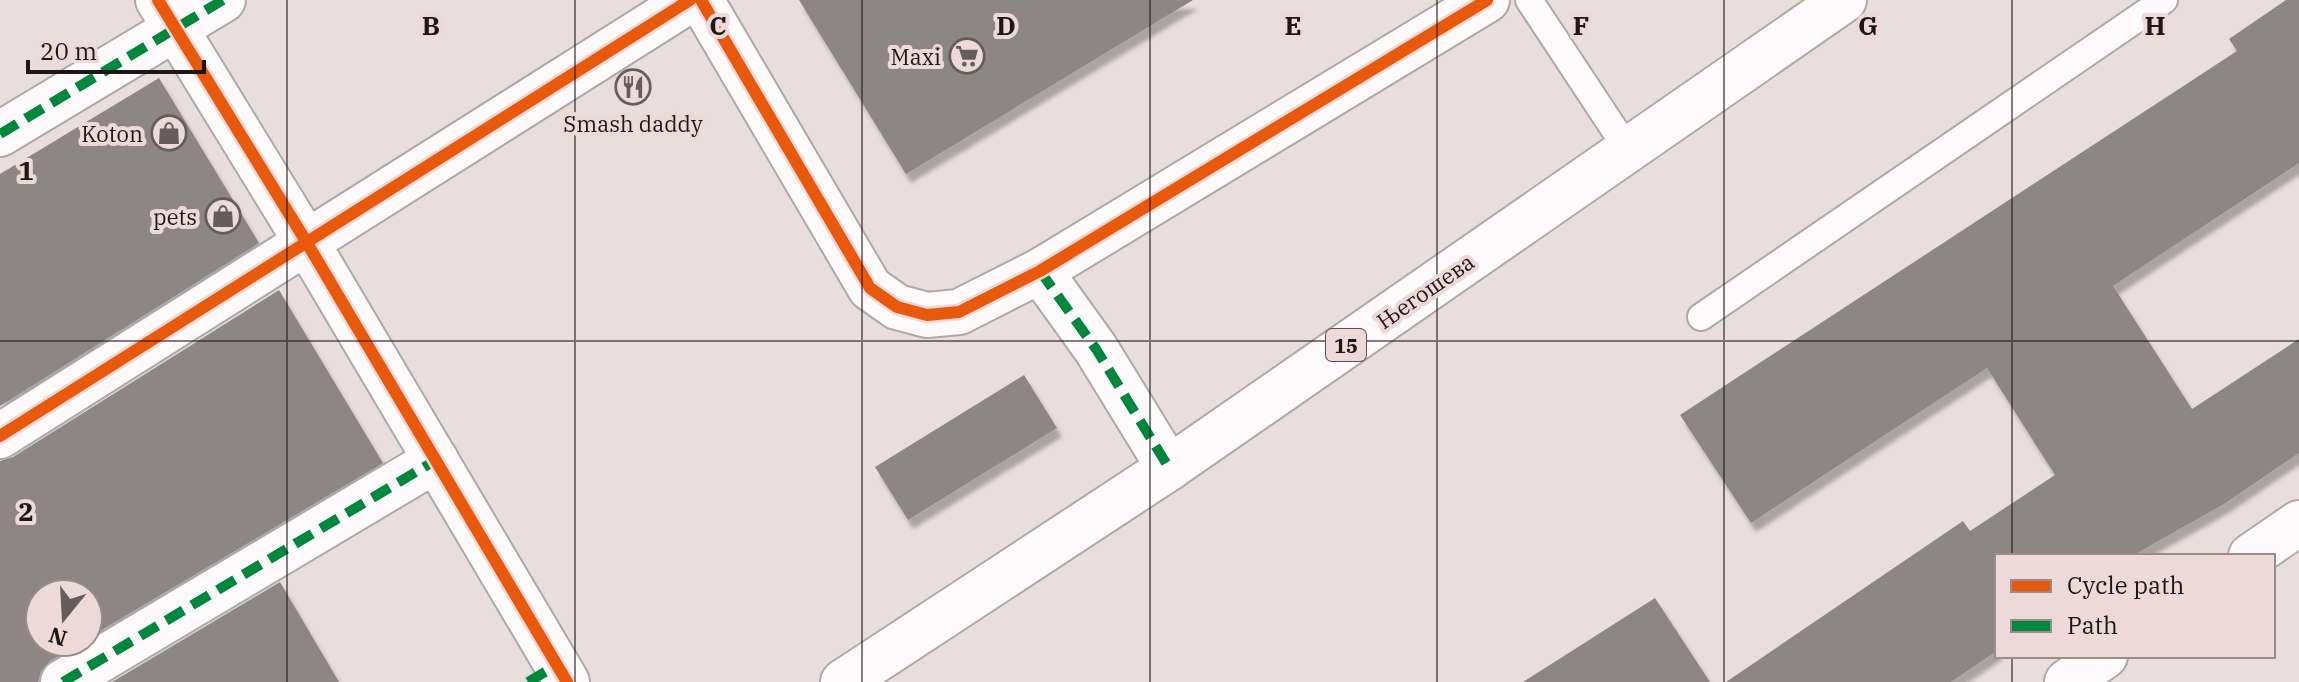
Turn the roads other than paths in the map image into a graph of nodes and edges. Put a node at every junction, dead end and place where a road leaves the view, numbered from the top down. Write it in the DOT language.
graph roads {
  1 [pos="223,0"];
  2 [pos="690,0"];
  3 [pos="701,0"];
  4 [pos="1487,0"];
  5 [pos="1529,0"];
  6 [pos="2150,4"];
  7 [pos="1817,8"];
  8 [pos="167,14"];
  9 [pos="0,134"];
  10 [pos="1628,150"];
  11 [pos="307,243"];
  12 [pos="1040,271"];
  13 [pos="1701,317"];
  14 [pos="0,436"];
  15 [pos="436,460"];
  16 [pos="1169,468"];
  17 [pos="2299,523"];
  18 [pos="2254,554"];
  19 [pos="2102,658"];
  20 [pos="551,676"];
  21 [pos="63,682"];
  22 [pos="843,682"];
  23 [pos="2067,682"];
  1 -- 8 [label="street"];
  2 -- 11 [label="street"];
  3 -- 12 [label="street"];
  4 -- 12 [label="street"];
  5 -- 10 [label="lane"];
  6 -- 13 [label="lane"];
  7 -- 10 [label="street, Његошева / 15"];
  8 -- 9 [label="street"];
  8 -- 11 [label="street"];
  10 -- 16 [label="street, Његошева / 15"];
  11 -- 14 [label="street"];
  11 -- 15 [label="street"];
  12 -- 16 [label="street"];
  15 -- 20 [label="street"];
  15 -- 21 [label="street"];
  16 -- 22 [label="street, Његошева / 15"];
  17 -- 18 [label="street"];
  19 -- 23 [label="street"];
}
